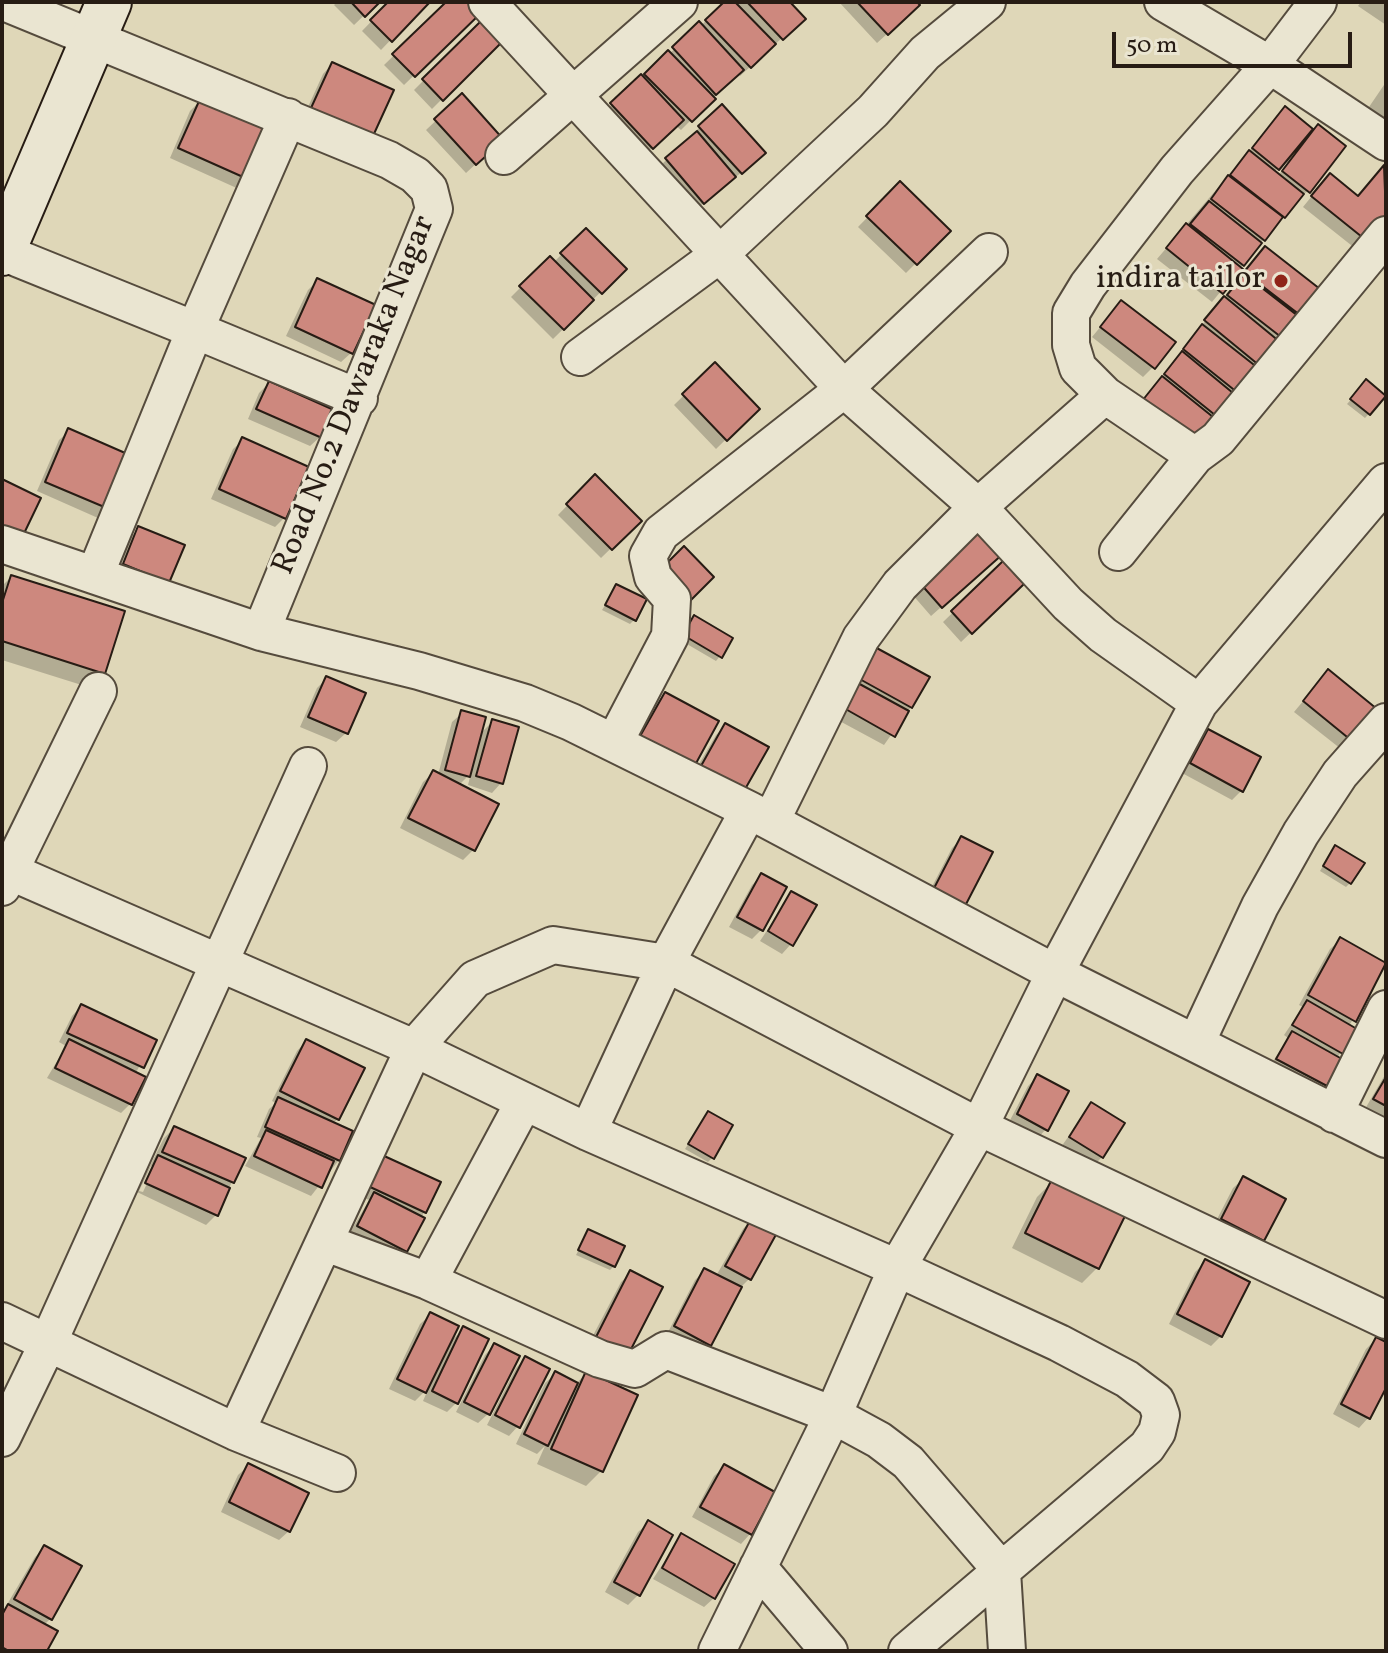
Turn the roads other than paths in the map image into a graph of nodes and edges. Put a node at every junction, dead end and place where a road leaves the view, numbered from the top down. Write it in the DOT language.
graph roads {
  1 [pos="4,2"];
  2 [pos="487,2"];
  3 [pos="679,2"];
  4 [pos="987,2"];
  5 [pos="1163,2"];
  6 [pos="1318,2"];
  7 [pos="101,21"];
  8 [pos="1270,65"];
  9 [pos="574,93"];
  10 [pos="288,117"];
  11 [pos="1386,142"];
  12 [pos="504,156"];
  13 [pos="1386,235"];
  14 [pos="2,252"];
  15 [pos="989,252"];
  16 [pos="720,254"];
  17 [pos="195,330"];
  18 [pos="580,357"];
  19 [pos="844,389"];
  20 [pos="1105,395"];
  21 [pos="359,398"];
  22 [pos="1195,456"];
  23 [pos="1386,482"];
  24 [pos="978,507"];
  25 [pos="2,544"];
  26 [pos="1118,552"];
  27 [pos="95,575"];
  28 [pos="261,632"];
  29 [pos="98,691"];
  30 [pos="1199,703"];
  31 [pos="1386,722"];
  32 [pos="614,743"];
  33 [pos="308,766"];
  34 [pos="760,815"];
  35 [pos="4,875"];
  36 [pos="218,962"];
  37 [pos="666,963"];
  38 [pos="1055,973"];
  39 [pos="1386,1009"];
  40 [pos="1196,1043"];
  41 [pos="414,1048"];
  42 [pos="524,1102"];
  43 [pos="1334,1114"];
  44 [pos="979,1127"];
  45 [pos="588,1132"];
  46 [pos="1386,1139"];
  47 [pos="326,1243"];
  48 [pos="897,1268"];
  49 [pos="428,1281"];
  50 [pos="1386,1320"];
  51 [pos="2,1321"];
  52 [pos="48,1343"];
  53 [pos="833,1415"];
  54 [pos="236,1432"];
  55 [pos="2,1438"];
  56 [pos="337,1473"];
  57 [pos="758,1567"];
  58 [pos="1002,1571"];
  59 [pos="717,1651"];
  60 [pos="829,1651"];
  61 [pos="907,1651"];
  62 [pos="1007,1651"];
  1 -- 7 [label="street, Road No.2 Dawaraka Nagar"];
  2 -- 9 [label="street"];
  3 -- 9 [label="street"];
  4 -- 16 [label="street"];
  5 -- 8 [label="street"];
  6 -- 8 [label="street"];
  7 -- 10 [label="street, Road No.2 Dawaraka Nagar"];
  7 -- 14 [label="street"];
  8 -- 11 [label="street"];
  8 -- 20 [label="street"];
  9 -- 12 [label="street"];
  9 -- 16 [label="street"];
  10 -- 17 [label="street"];
  10 -- 21 [label="street, Road No.2 Dawaraka Nagar"];
  13 -- 22 [label="street"];
  14 -- 17 [label="street"];
  15 -- 19 [label="street"];
  16 -- 18 [label="street"];
  16 -- 19 [label="street"];
  17 -- 21 [label="street"];
  17 -- 27 [label="street"];
  19 -- 24 [label="street"];
  19 -- 32 [label="street"];
  20 -- 22 [label="street"];
  20 -- 24 [label="street"];
  21 -- 28 [label="street, Road No.2 Dawaraka Nagar"];
  22 -- 26 [label="street"];
  23 -- 30 [label="street"];
  24 -- 30 [label="street"];
  24 -- 34 [label="street"];
  25 -- 27 [label="street"];
  27 -- 28 [label="street"];
  28 -- 32 [label="street"];
  29 -- 35 [label="street"];
  30 -- 38 [label="street"];
  31 -- 40 [label="street"];
  32 -- 34 [label="street"];
  33 -- 36 [label="street"];
  34 -- 37 [label="street"];
  34 -- 38 [label="street"];
  35 -- 36 [label="street"];
  36 -- 41 [label="street"];
  36 -- 52 [label="street"];
  37 -- 41 [label="street"];
  37 -- 44 [label="street"];
  37 -- 45 [label="street"];
  38 -- 40 [label="street"];
  38 -- 44 [label="street"];
  39 -- 43 [label="street"];
  40 -- 43 [label="street"];
  41 -- 42 [label="street"];
  41 -- 47 [label="street"];
  42 -- 45 [label="street"];
  42 -- 49 [label="street"];
  43 -- 46 [label="street"];
  44 -- 48 [label="street"];
  44 -- 50 [label="street"];
  45 -- 48 [label="street"];
  47 -- 49 [label="street"];
  47 -- 54 [label="street"];
  48 -- 53 [label="street"];
  48 -- 58 [label="street"];
  49 -- 53 [label="street"];
  51 -- 52 [label="street"];
  52 -- 54 [label="street"];
  52 -- 55 [label="street"];
  53 -- 57 [label="street"];
  53 -- 58 [label="street"];
  54 -- 56 [label="street"];
  57 -- 59 [label="street"];
  57 -- 60 [label="street"];
  58 -- 61 [label="street"];
  58 -- 62 [label="street"];
}
